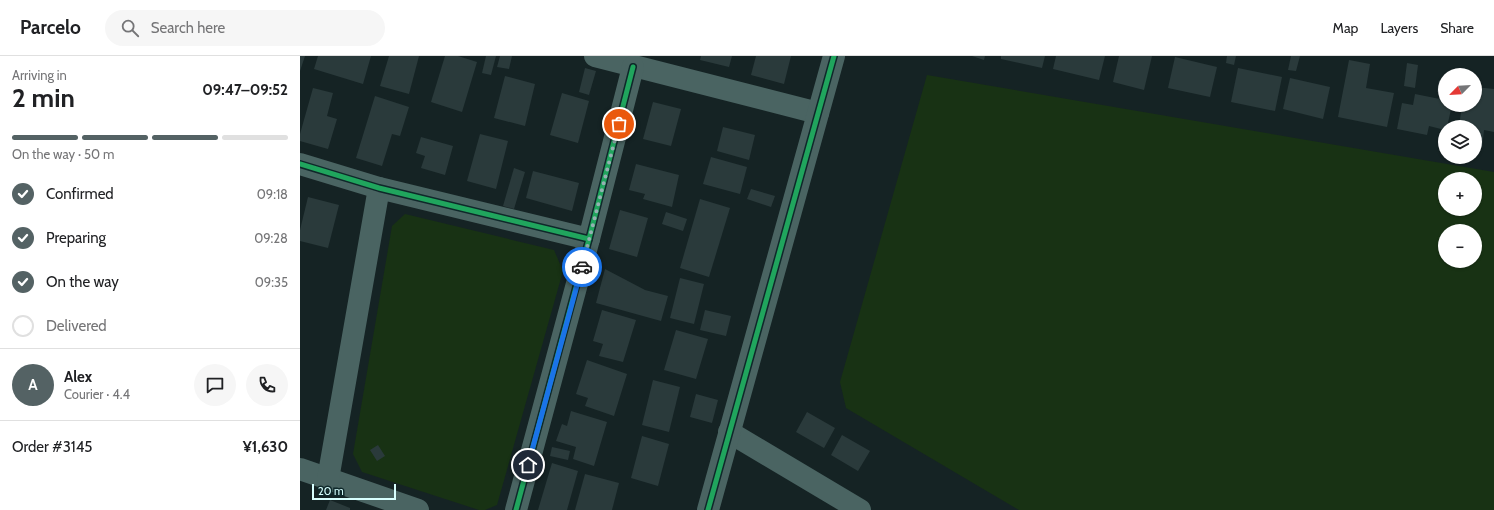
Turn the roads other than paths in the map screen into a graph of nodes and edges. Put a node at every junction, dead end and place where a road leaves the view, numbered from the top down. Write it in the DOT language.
graph roads {
  1 [pos="595,56"];
  2 [pos="834,56"];
  3 [pos="633,67"];
  4 [pos="818,113"];
  5 [pos="300,164"];
  6 [pos="378,188"];
  7 [pos="590,239"];
  8 [pos="729,432"];
  9 [pos="300,469"];
  10 [pos="328,479"];
  11 [pos="418,510"];
  12 [pos="516,510"];
  13 [pos="708,510"];
  14 [pos="860,510"];
  1 -- 3 [label="street"];
  2 -- 4 [label="street"];
  3 -- 4 [label="street"];
  3 -- 7 [label="street"];
  4 -- 8 [label="street"];
  5 -- 6 [label="street"];
  6 -- 7 [label="street"];
  6 -- 10 [label="street"];
  7 -- 12 [label="street"];
  8 -- 13 [label="street"];
  8 -- 14 [label="street"];
  9 -- 10 [label="street"];
  10 -- 11 [label="street"];
}
